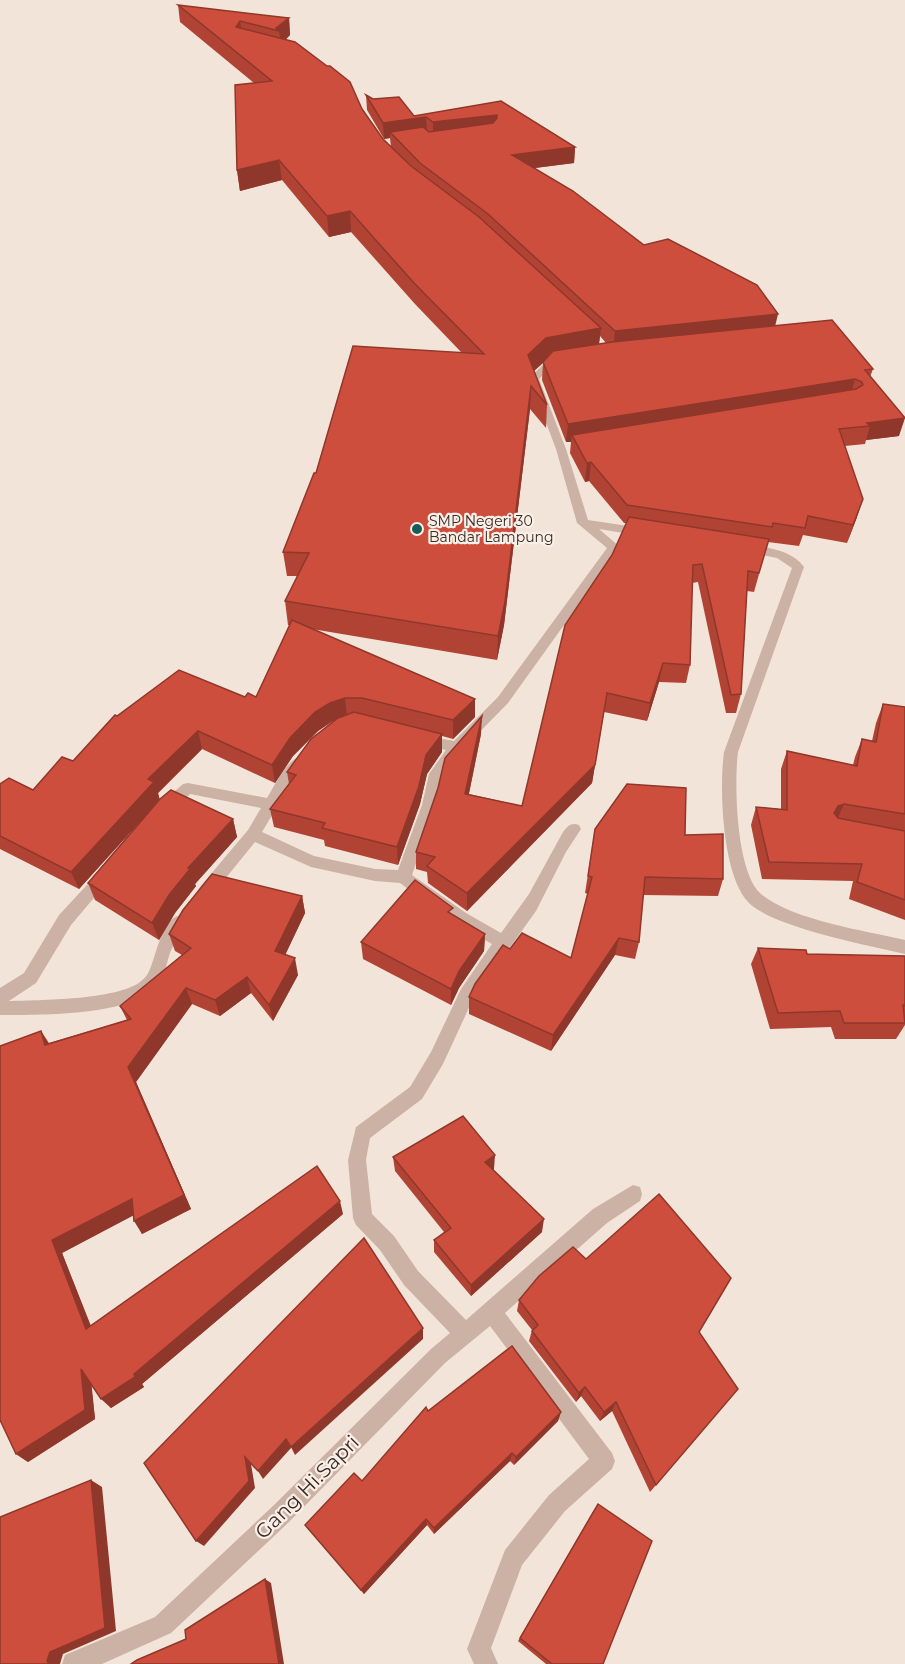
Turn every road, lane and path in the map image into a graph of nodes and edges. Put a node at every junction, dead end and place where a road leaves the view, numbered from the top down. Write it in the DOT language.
graph roads {
  1 [pos="570,361"];
  2 [pos="584,523"];
  3 [pos="654,534"];
  4 [pos="736,546"];
  5 [pos="409,736"];
  6 [pos="457,747"];
  7 [pos="311,749"];
  8 [pos="270,804"];
  9 [pos="152,820"];
  10 [pos="574,829"];
  11 [pos="253,834"];
  12 [pos="116,862"];
  13 [pos="403,877"];
  14 [pos="503,942"];
  15 [pos="905,947"];
  16 [pos="0,997"];
  17 [pos="0,1008"];
  18 [pos="633,1194"];
  19 [pos="491,1311"];
  20 [pos="465,1334"];
  21 [pos="74,1664"];
  22 [pos="486,1664"];
  1 -- 2 [label="street"];
  2 -- 3 [label="street"];
  2 -- 6 [label="street"];
  4 -- 15 [label="street"];
  5 -- 6 [label="street"];
  6 -- 13 [label="street"];
  7 -- 8 [label="street"];
  8 -- 9 [label="street"];
  8 -- 11 [label="street"];
  10 -- 14 [label="street"];
  11 -- 13 [label="street"];
  11 -- 17 [label="street"];
  12 -- 16 [label="street"];
  13 -- 14 [label="street"];
  14 -- 20 [label="street"];
  18 -- 19 [label="street, Gang Hi.Sapri"];
  19 -- 20 [label="street, Gang Hi.Sapri"];
  19 -- 22 [label="street"];
  20 -- 21 [label="street, Gang Hi.Sapri"];
}
